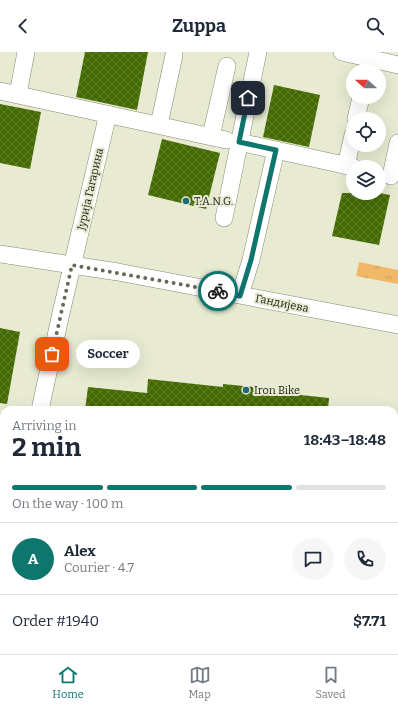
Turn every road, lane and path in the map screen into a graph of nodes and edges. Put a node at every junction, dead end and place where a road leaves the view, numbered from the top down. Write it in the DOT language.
graph roads {
  1 [pos="26,52"];
  2 [pos="258,52"];
  3 [pos="342,52"];
  4 [pos="174,55"];
  5 [pos="398,65"];
  6 [pos="227,66"];
  7 [pos="0,90"];
  8 [pos="18,94"];
  9 [pos="108,114"];
  10 [pos="159,125"];
  11 [pos="225,139"];
  12 [pos="398,143"];
  13 [pos="276,150"];
  14 [pos="346,166"];
  15 [pos="389,175"];
  16 [pos="224,218"];
  17 [pos="0,254"];
  18 [pos="72,265"];
  19 [pos="240,296"];
  20 [pos="398,325"];
  21 [pos="41,406"];
  1 -- 8 [label="street"];
  2 -- 11 [label="street"];
  3 -- 5 [label="street"];
  4 -- 10 [label="street"];
  6 -- 11 [label="street"];
  7 -- 8 [label="street"];
  8 -- 9 [label="street"];
  9 -- 10 [label="street"];
  9 -- 18 [label="street, Јурија Гагарина"];
  10 -- 11 [label="street"];
  11 -- 13 [label="street"];
  11 -- 16 [label="street"];
  12 -- 15 [label="street"];
  13 -- 14 [label="street"];
  13 -- 19 [label="street"];
  17 -- 18 [label="street, Гандијева"];
  18 -- 19 [label="street, Гандијева"];
  18 -- 21 [label="street"];
  19 -- 20 [label="street, Гандијева"];
}
